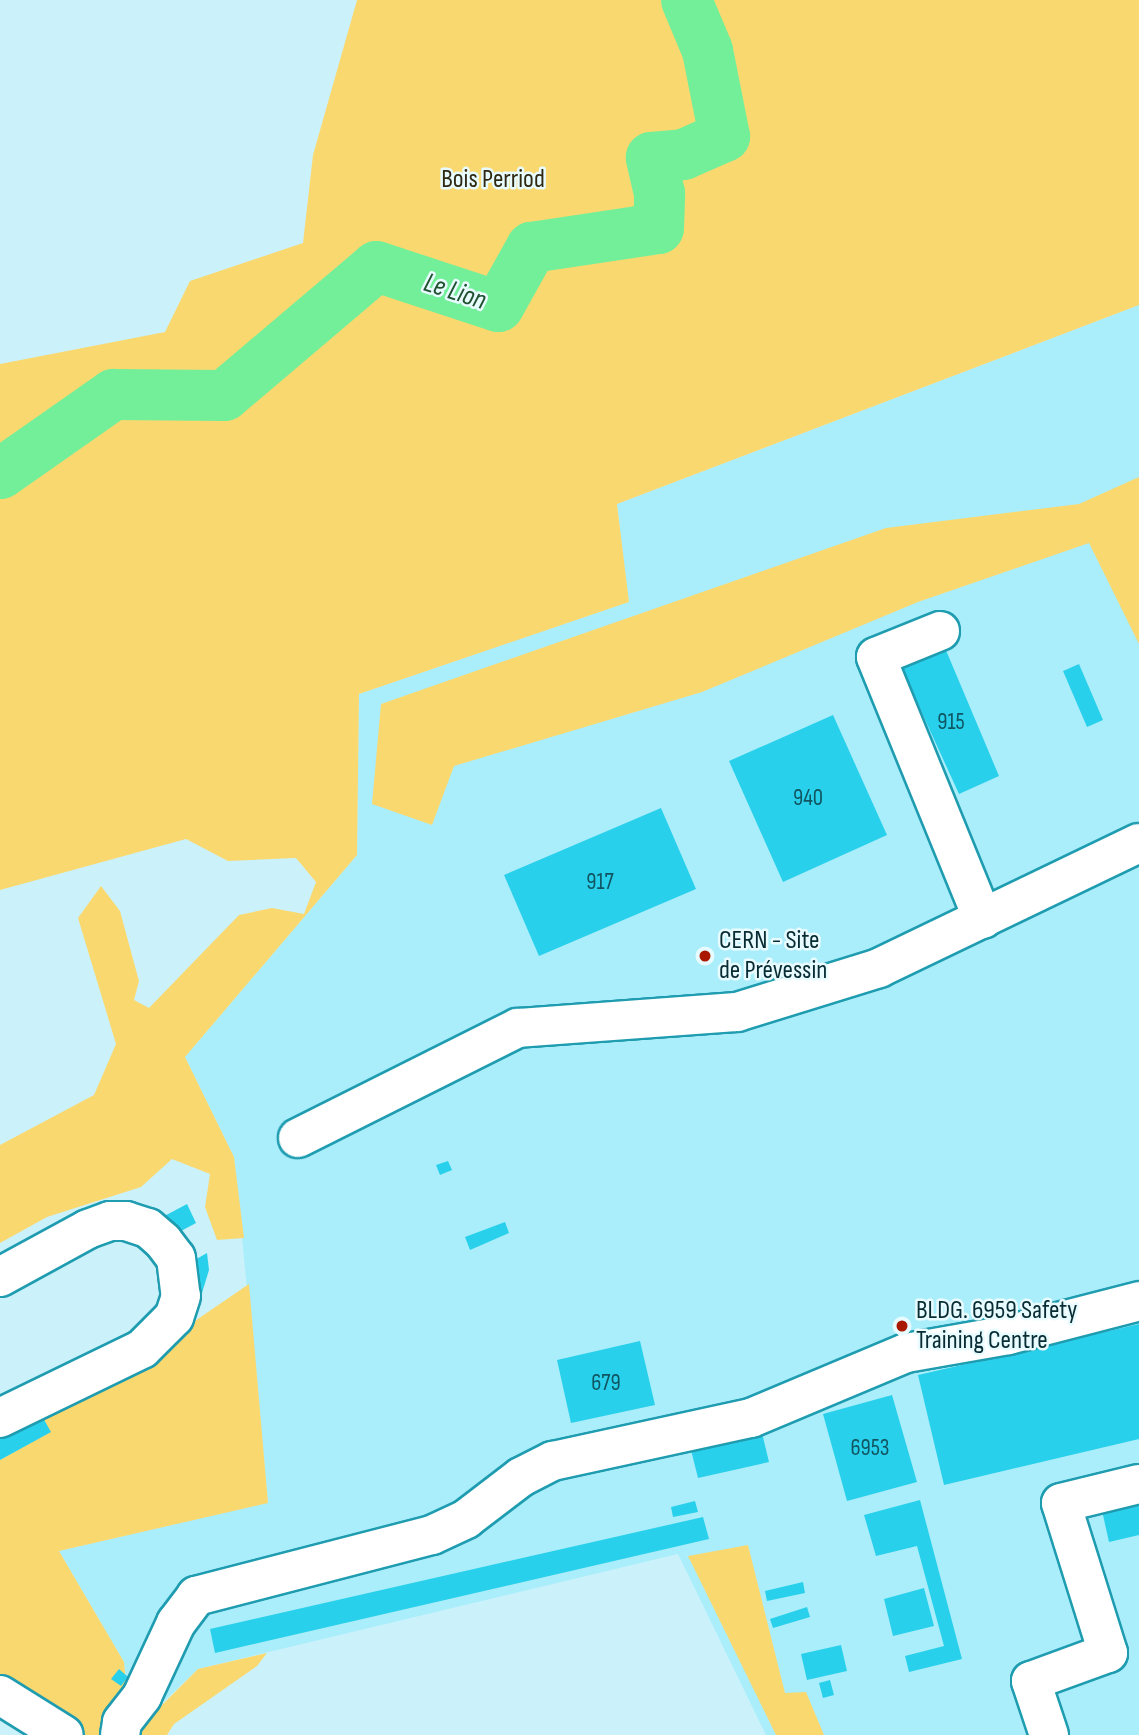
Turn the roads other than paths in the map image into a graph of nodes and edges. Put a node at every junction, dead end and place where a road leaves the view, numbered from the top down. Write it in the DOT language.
graph roads {
  1 [pos="940,631"];
  2 [pos="1139,843"];
  3 [pos="983,919"];
  4 [pos="298,1138"];
  5 [pos="0,1277"];
  6 [pos="1139,1301"];
  7 [pos="897,1331"];
  8 [pos="1008,1335"];
  9 [pos="0,1418"];
  10 [pos="1139,1484"];
  11 [pos="0,1695"];
  12 [pos="64,1735"];
  13 [pos="120,1735"];
  14 [pos="1049,1735"];
  1 -- 3 [label="street"];
  2 -- 3 [label="street"];
  3 -- 4 [label="street"];
  5 -- 9 [label="street"];
  6 -- 8 [label="street"];
  7 -- 8 [label="street"];
  8 -- 13 [label="street"];
  10 -- 14 [label="street"];
  11 -- 12 [label="street"];
}
